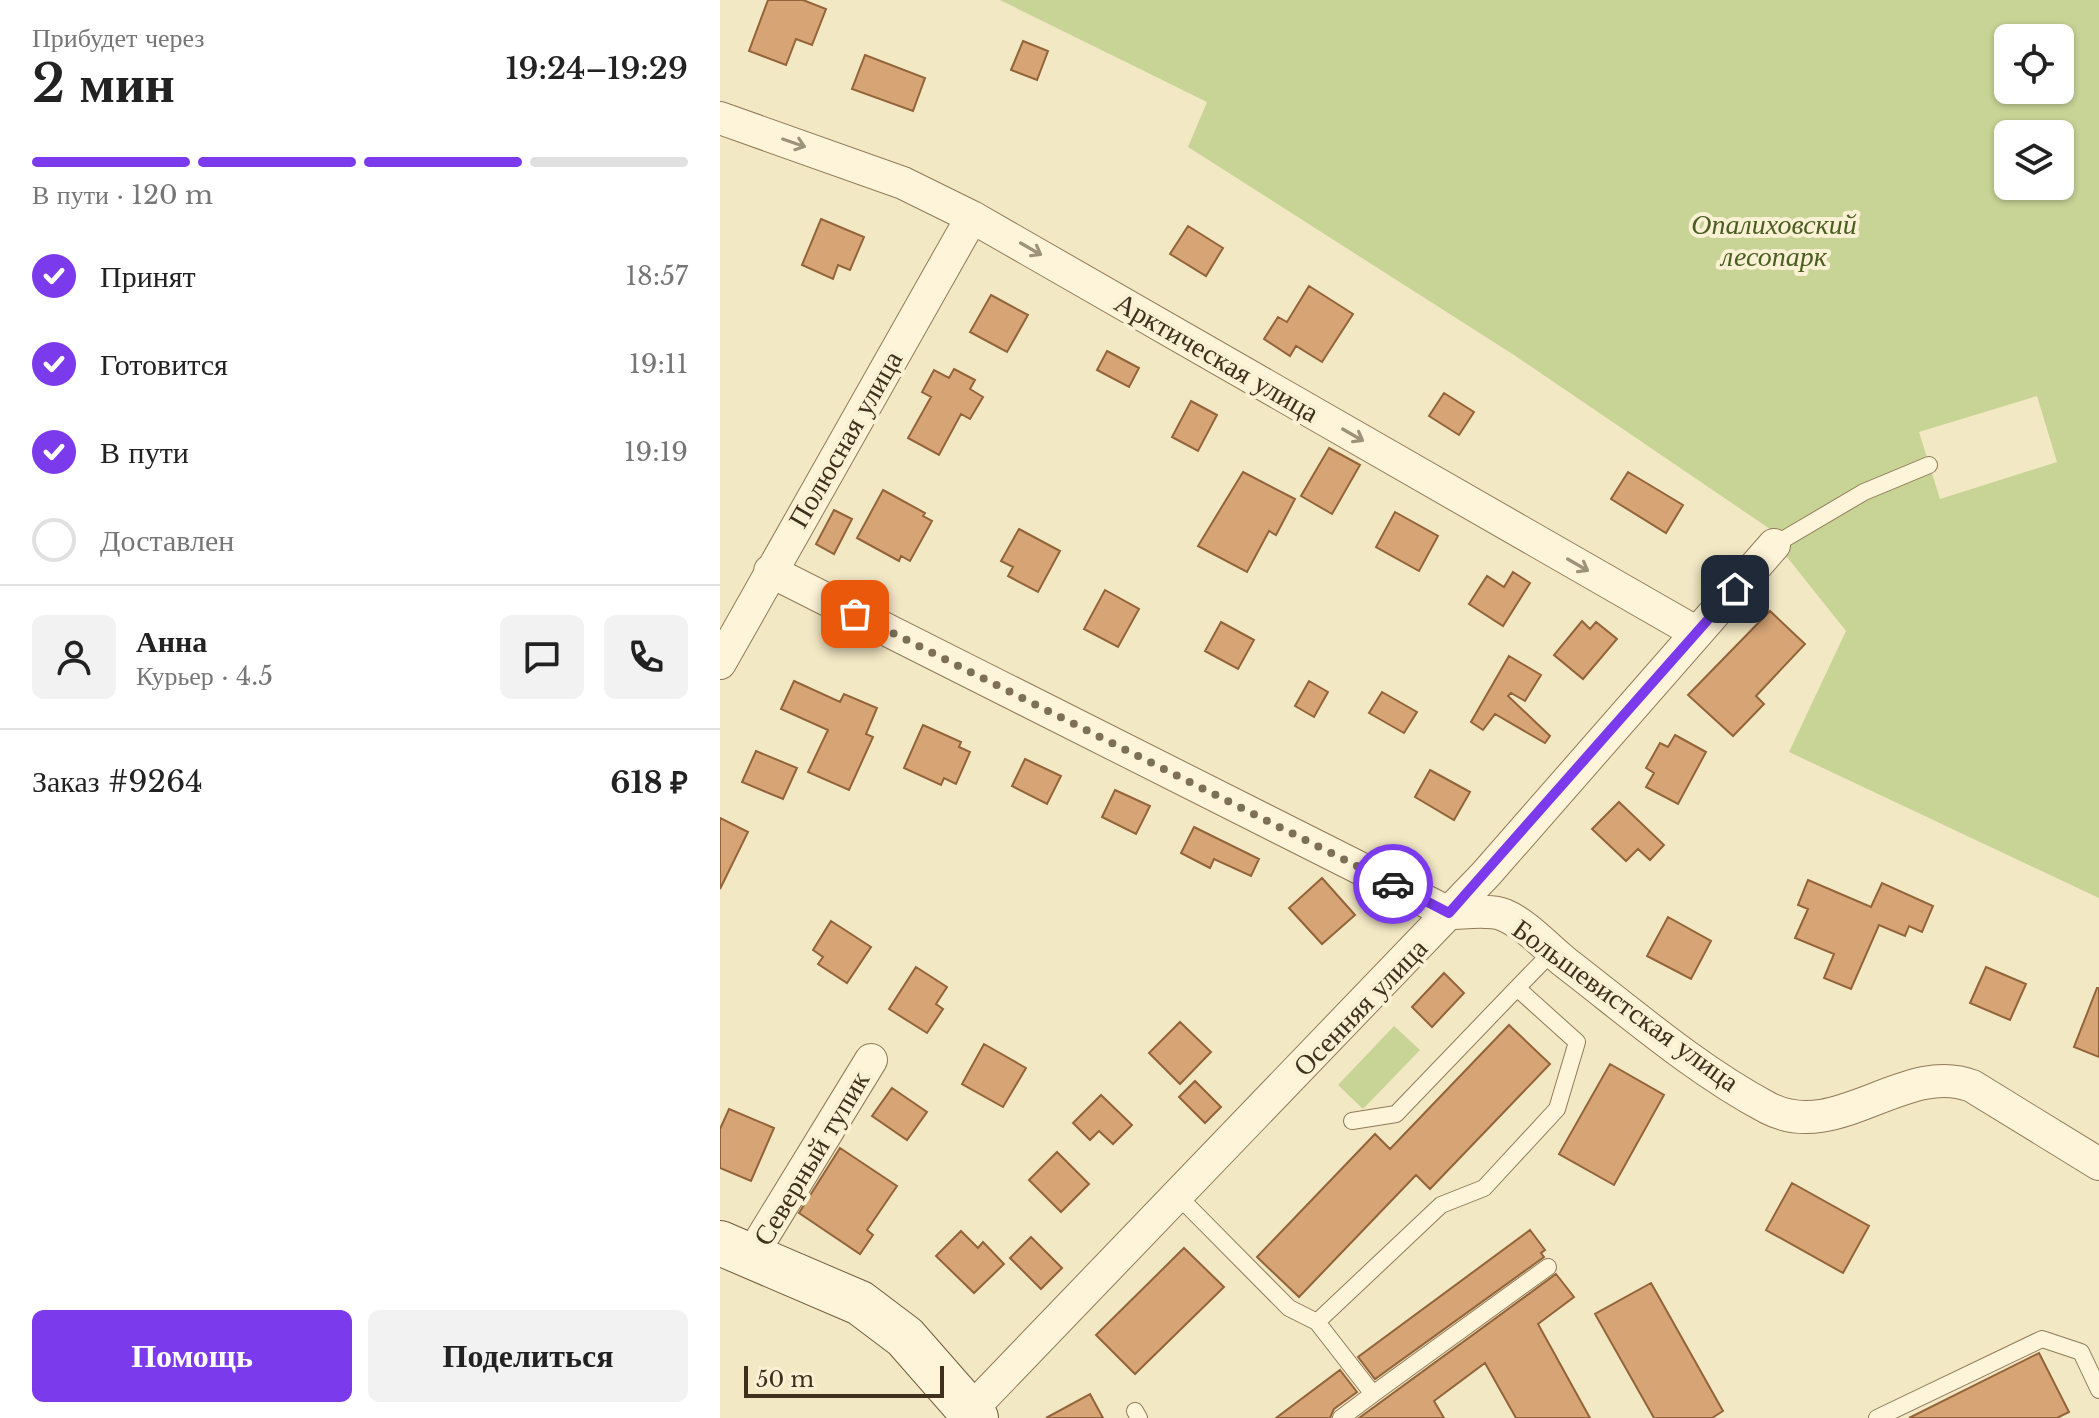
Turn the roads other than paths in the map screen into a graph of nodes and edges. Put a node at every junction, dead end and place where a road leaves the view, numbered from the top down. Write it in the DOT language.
graph roads {
  1 [pos="720,118"];
  2 [pos="972,217"];
  3 [pos="1929,465"];
  4 [pos="1774,545"];
  5 [pos="770,571"];
  6 [pos="1697,633"];
  7 [pos="720,663"];
  8 [pos="1449,913"];
  9 [pos="1552,952"];
  10 [pos="1517,988"];
  11 [pos="871,1060"];
  12 [pos="1352,1121"];
  13 [pos="2099,1164"];
  14 [pos="1179,1197"];
  15 [pos="736,1250"];
  16 [pos="1548,1267"];
  17 [pos="1317,1322"];
  18 [pos="2099,1390"];
  19 [pos="1373,1394"];
  20 [pos="970,1415"];
  21 [pos="1341,1418"];
  22 [pos="1877,1418"];
  1 -- 2 [label="street, Арктическая улица, one-way"];
  2 -- 5 [label="street, Полюсная улица"];
  2 -- 6 [label="street, Арктическая улица, one-way"];
  3 -- 4 [label="lane"];
  4 -- 6 [label="street, Осенняя улица"];
  5 -- 7 [label="street, Полюсная улица"];
  5 -- 8 [label="street, Большевистская улица"];
  6 -- 8 [label="street, Осенняя улица"];
  8 -- 9 [label="street, Большевистская улица"];
  8 -- 14 [label="street, Осенняя улица"];
  9 -- 10 [label="lane"];
  9 -- 13 [label="street, Большевистская улица"];
  10 -- 12 [label="lane"];
  10 -- 17 [label="lane"];
  11 -- 15 [label="street, Северный тупик"];
  14 -- 17 [label="lane"];
  14 -- 20 [label="street, Осенняя улица"];
  15 -- 20 [label="street"];
  16 -- 19 [label="lane"];
  17 -- 19 [label="lane"];
  18 -- 22 [label="lane"];
  19 -- 21 [label="lane"];
}
